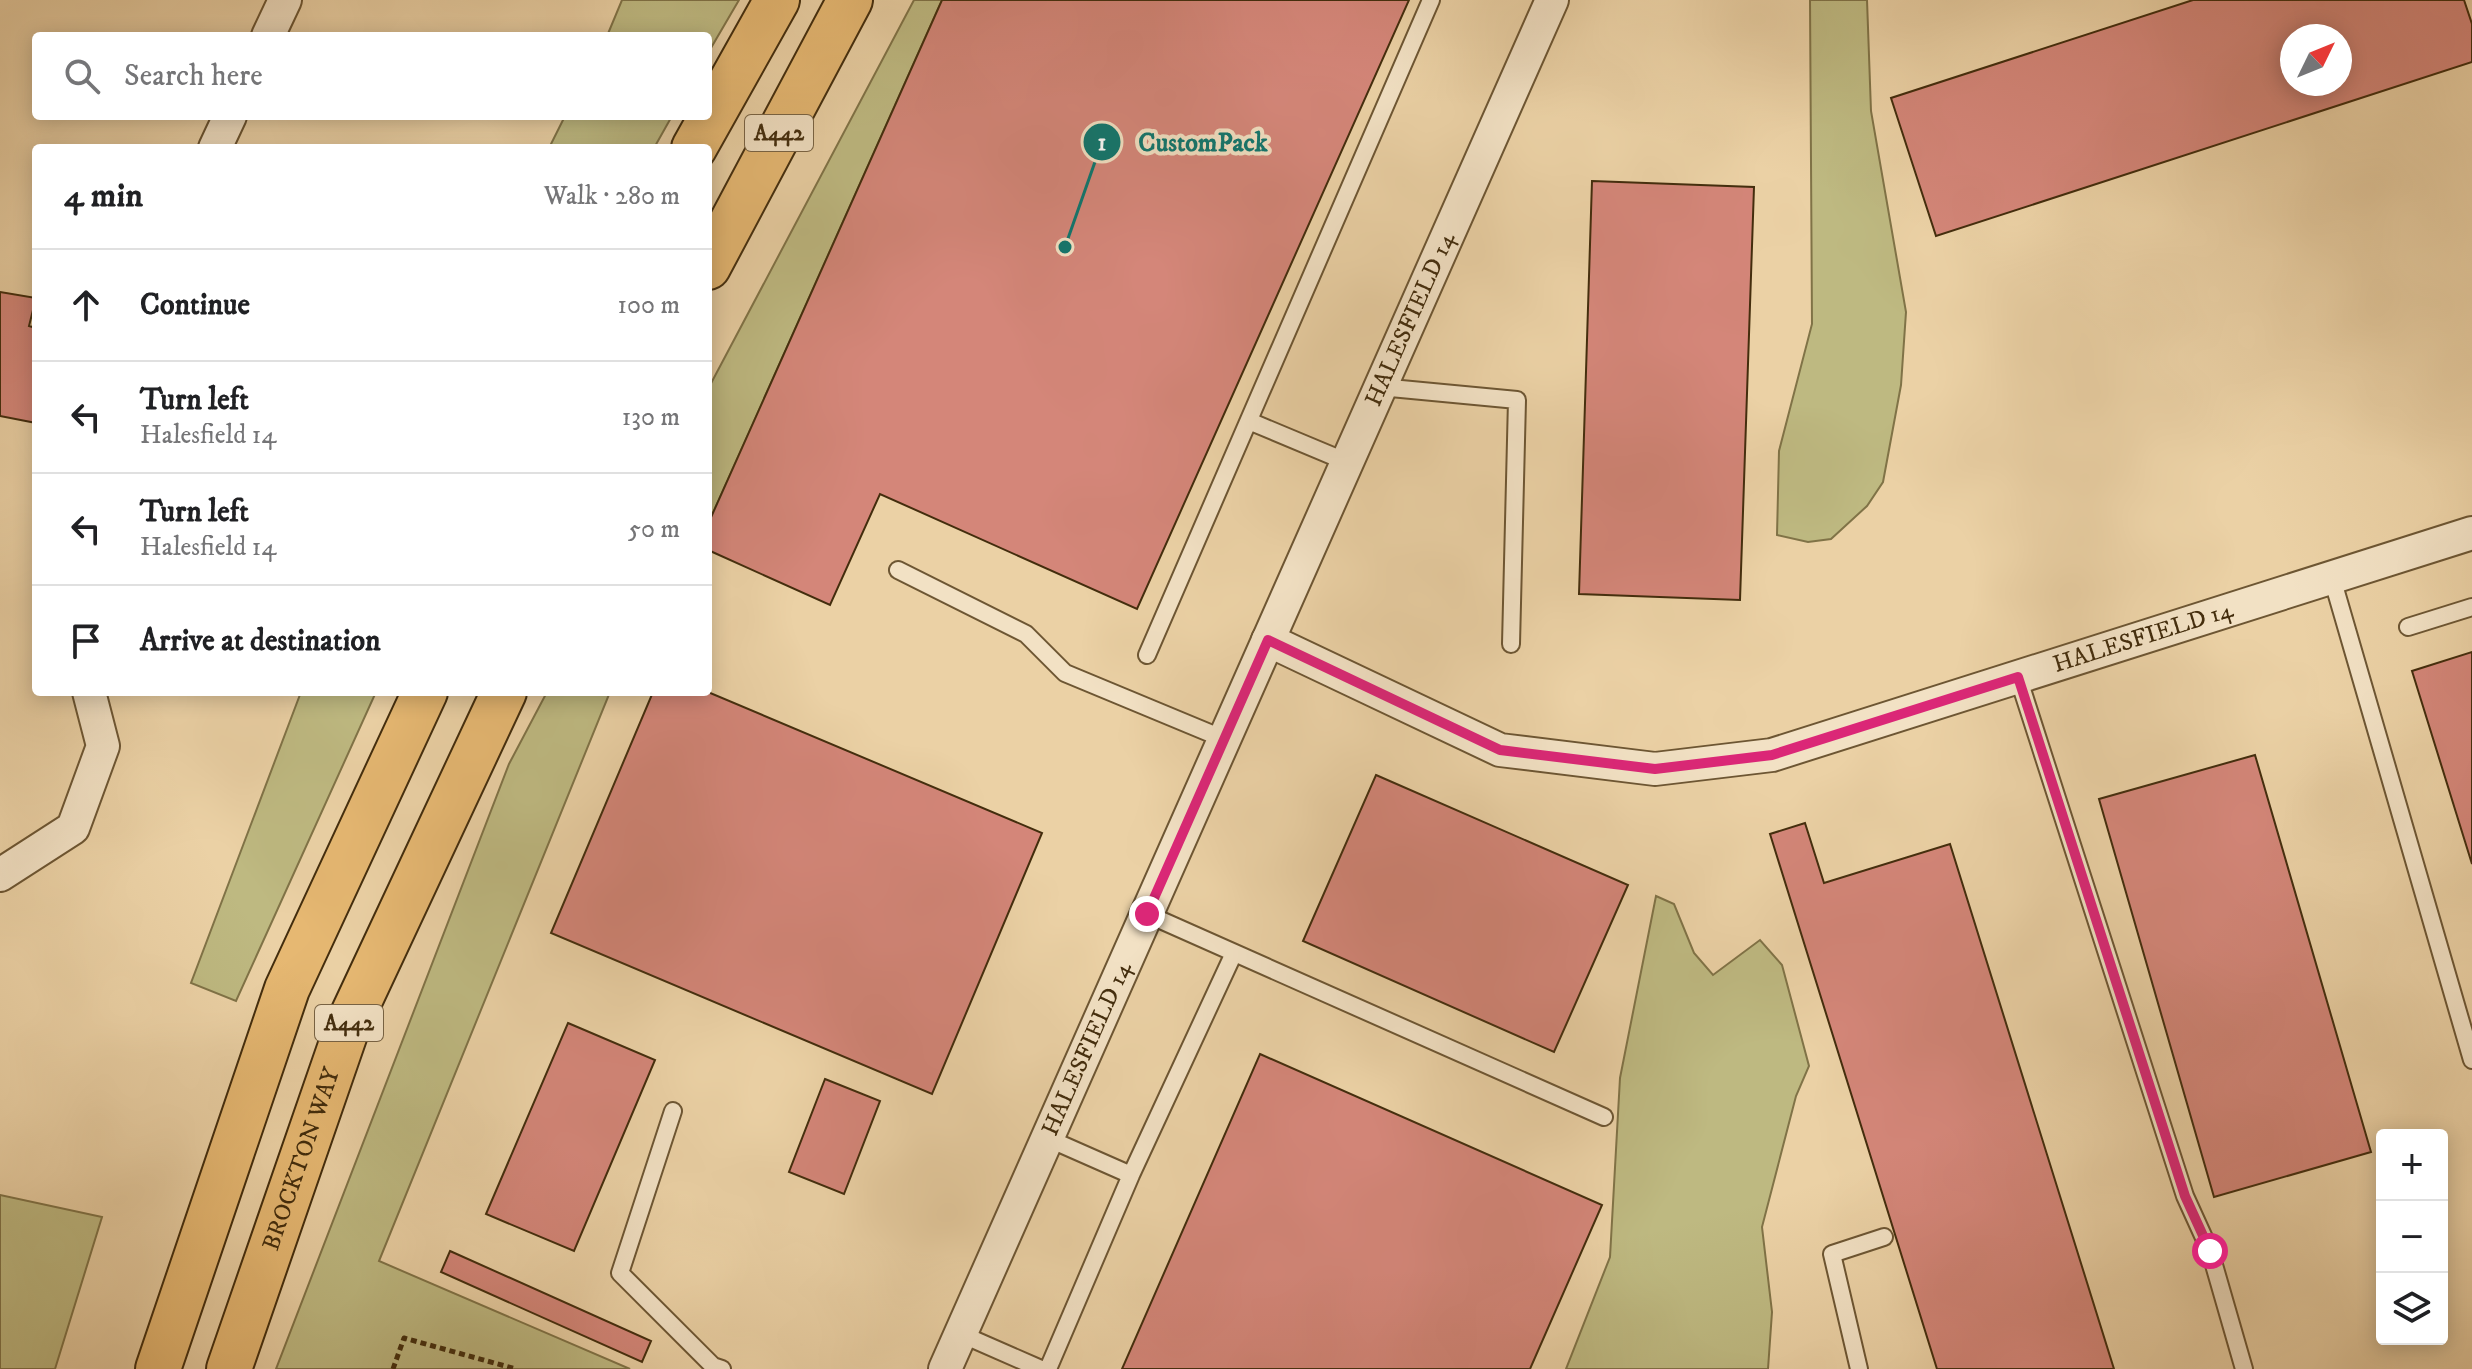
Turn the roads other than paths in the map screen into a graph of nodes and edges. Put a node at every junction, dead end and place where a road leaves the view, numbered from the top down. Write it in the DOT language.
graph roads {
  1 [pos="285,0"];
  2 [pos="777,0"];
  3 [pos="850,0"];
  4 [pos="1431,0"];
  5 [pos="1552,0"];
  6 [pos="270,32"];
  7 [pos="712,116"];
  8 [pos="228,120"];
  9 [pos="710,120"];
  10 [pos="217,144"];
  11 [pos="696,144"];
  12 [pos="712,259"];
  13 [pos="1380,387"];
  14 [pos="1249,421"];
  15 [pos="1347,462"];
  16 [pos="2472,533"];
  17 [pos="898,570"];
  18 [pos="2332,578"];
  19 [pos="2472,607"];
  20 [pos="2408,627"];
  21 [pos="1268,640"];
  22 [pos="1511,644"];
  23 [pos="1147,655"];
  24 [pos="2018,677"];
  25 [pos="90,696"];
  26 [pos="423,696"];
  27 [pos="502,696"];
  28 [pos="1224,739"];
  29 [pos="0,875"];
  30 [pos="1147,914"];
  31 [pos="1234,953"];
  32 [pos="2472,1060"];
  33 [pos="673,1111"];
  34 [pos="1604,1117"];
  35 [pos="1047,1138"];
  36 [pos="1131,1175"];
  37 [pos="1884,1237"];
  38 [pos="961,1334"];
  39 [pos="158,1369"];
  40 [pos="229,1369"];
  41 [pos="722,1369"];
  42 [pos="945,1369"];
  43 [pos="1041,1369"];
  44 [pos="1048,1369"];
  45 [pos="1859,1369"];
  46 [pos="2244,1369"];
  1 -- 6 [label="street"];
  2 -- 7 [label="highway, A442"];
  3 -- 12 [label="highway, A442"];
  4 -- 14 [label="lane"];
  5 -- 13 [label="street, HALESFIELD 14"];
  8 -- 10 [label="street"];
  9 -- 11 [label="highway, A442"];
  13 -- 15 [label="street, HALESFIELD 14"];
  13 -- 22 [label="lane"];
  14 -- 15 [label="lane"];
  14 -- 23 [label="lane"];
  15 -- 21 [label="street, HALESFIELD 14"];
  16 -- 18 [label="street, HALESFIELD 14"];
  17 -- 28 [label="lane"];
  18 -- 24 [label="street, HALESFIELD 14"];
  18 -- 32 [label="lane"];
  19 -- 20 [label="lane"];
  21 -- 24 [label="street, HALESFIELD 14"];
  21 -- 28 [label="street, HALESFIELD 14"];
  24 -- 46 [label="lane"];
  25 -- 29 [label="street"];
  26 -- 39 [label="highway, A442"];
  27 -- 40 [label="highway, BROCKTON WAY / A442"];
  28 -- 30 [label="street, HALESFIELD 14"];
  30 -- 31 [label="lane"];
  30 -- 35 [label="street, HALESFIELD 14"];
  31 -- 34 [label="lane"];
  31 -- 36 [label="lane"];
  33 -- 41 [label="lane"];
  35 -- 36 [label="lane"];
  35 -- 38 [label="street, HALESFIELD 14"];
  36 -- 44 [label="lane"];
  37 -- 45 [label="lane"];
  38 -- 42 [label="street, HALESFIELD 14"];
  38 -- 43 [label="lane"];
}
